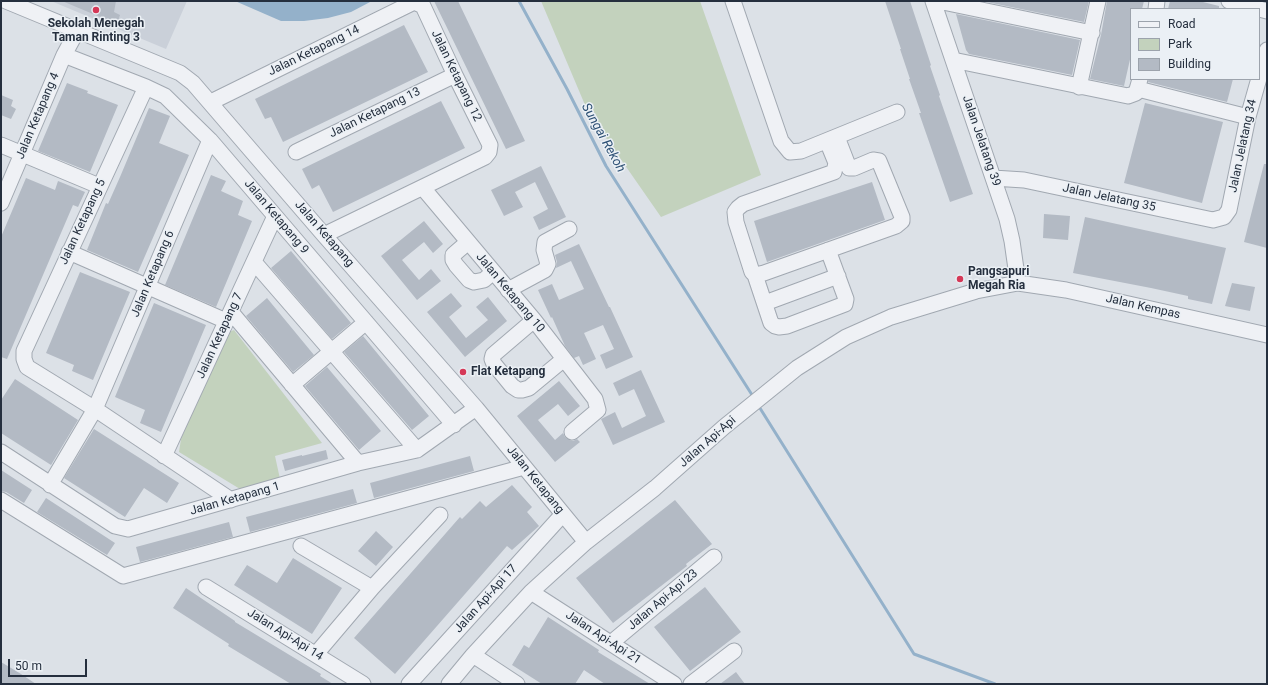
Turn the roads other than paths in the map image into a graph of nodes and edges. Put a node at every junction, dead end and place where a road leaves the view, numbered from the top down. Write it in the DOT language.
graph roads {
  1 [pos="6,1"];
  2 [pos="733,1"];
  3 [pos="933,1"];
  4 [pos="938,1"];
  5 [pos="1098,1"];
  6 [pos="1228,1"];
  7 [pos="418,3"];
  8 [pos="1255,8"];
  9 [pos="77,30"];
  10 [pos="1092,33"];
  11 [pos="1267,50"];
  12 [pos="64,55"];
  13 [pos="953,60"];
  14 [pos="1261,65"];
  15 [pos="455,75"];
  16 [pos="1257,80"];
  17 [pos="146,87"];
  18 [pos="1080,87"];
  19 [pos="1137,88"];
  20 [pos="211,102"];
  21 [pos="897,112"];
  22 [pos="1248,117"];
  23 [pos="832,139"];
  24 [pos="210,140"];
  25 [pos="1,145"];
  26 [pos="296,152"];
  27 [pos="22,153"];
  28 [pos="994,178"];
  29 [pos="99,186"];
  30 [pos="423,188"];
  31 [pos="1,202"];
  32 [pos="275,216"];
  33 [pos="1224,217"];
  34 [pos="569,229"];
  35 [pos="324,235"];
  36 [pos="468,242"];
  37 [pos="828,250"];
  38 [pos="69,252"];
  39 [pos="254,262"];
  40 [pos="493,272"];
  41 [pos="755,275"];
  42 [pos="838,276"];
  43 [pos="1018,283"];
  44 [pos="147,287"];
  45 [pos="508,290"];
  46 [pos="764,303"];
  47 [pos="229,316"];
  48 [pos="534,320"];
  49 [pos="366,322"];
  50 [pos="1267,336"];
  51 [pos="332,351"];
  52 [pos="564,359"];
  53 [pos="292,385"];
  54 [pos="476,408"];
  55 [pos="95,409"];
  56 [pos="454,425"];
  57 [pos="572,432"];
  58 [pos="417,450"];
  59 [pos="1,452"];
  60 [pos="164,456"];
  61 [pos="358,464"];
  62 [pos="524,467"];
  63 [pos="50,485"];
  64 [pos="1,500"];
  65 [pos="231,500"];
  66 [pos="563,514"];
  67 [pos="440,515"];
  68 [pos="586,542"];
  69 [pos="301,546"];
  70 [pos="714,557"];
  71 [pos="206,587"];
  72 [pos="372,588"];
  73 [pos="531,592"];
  74 [pos="611,643"];
  75 [pos="734,651"];
  76 [pos="316,654"];
  77 [pos="472,655"];
  78 [pos="363,684"];
  79 [pos="409,684"];
  80 [pos="449,684"];
  81 [pos="517,684"];
  82 [pos="674,684"];
  83 [pos="691,684"];
  1 -- 9 [label="street, Jalan Ketapang"];
  2 -- 23 [label="street"];
  3 -- 13 [label="street, Jalan Jelatang 39"];
  4 -- 10 [label="street"];
  5 -- 10 [label="street"];
  6 -- 8 [label="street"];
  7 -- 15 [label="street, Jalan Ketapang 12"];
  7 -- 20 [label="street, Jalan Ketapang 14"];
  9 -- 12 [label="street, Jalan Ketapang 4"];
  9 -- 20 [label="street, Jalan Ketapang"];
  10 -- 18 [label="street"];
  11 -- 14 [label="street, Jalan Jelatang 34"];
  12 -- 17 [label="street, Jalan Ketapang 9"];
  12 -- 27 [label="street, Jalan Ketapang 4"];
  13 -- 18 [label="street"];
  13 -- 28 [label="street, Jalan Jelatang 39"];
  15 -- 26 [label="street, Jalan Ketapang 13"];
  15 -- 30 [label="street, Jalan Ketapang 12"];
  16 -- 22 [label="street, Jalan Jelatang 34"];
  17 -- 24 [label="street, Jalan Ketapang 9"];
  17 -- 29 [label="street, Jalan Ketapang 5"];
  18 -- 19 [label="street"];
  19 -- 22 [label="street"];
  20 -- 35 [label="street, Jalan Ketapang"];
  21 -- 23 [label="street"];
  22 -- 33 [label="street, Jalan Jelatang 34"];
  23 -- 37 [label="street"];
  23 -- 41 [label="street"];
  24 -- 32 [label="street, Jalan Ketapang 9"];
  24 -- 44 [label="street, Jalan Ketapang 6"];
  25 -- 27 [label="street"];
  27 -- 29 [label="street"];
  27 -- 31 [label="street, Jalan Ketapang 4"];
  28 -- 33 [label="street, Jalan Jelatang 35"];
  28 -- 43 [label="street, Jalan Jelatang 39"];
  29 -- 38 [label="street, Jalan Ketapang 5"];
  30 -- 35 [label="street"];
  30 -- 36 [label="street, Jalan Ketapang 10"];
  32 -- 39 [label="street, Jalan Ketapang 7"];
  32 -- 49 [label="street, Jalan Ketapang 9"];
  34 -- 45 [label="street"];
  35 -- 54 [label="street, Jalan Ketapang"];
  36 -- 40 [label="street, Jalan Ketapang 10"];
  36 -- 40 [label="street"];
  37 -- 41 [label="street"];
  37 -- 42 [label="street"];
  38 -- 44 [label="street"];
  38 -- 55 [label="street, Jalan Ketapang 5"];
  39 -- 47 [label="street, Jalan Ketapang 7"];
  39 -- 51 [label="street"];
  40 -- 45 [label="street, Jalan Ketapang 10"];
  41 -- 46 [label="street"];
  42 -- 46 [label="street"];
  42 -- 46 [label="street"];
  43 -- 50 [label="street, Jalan Kempas"];
  43 -- 68 [label="street, Jalan Api-Api"];
  44 -- 47 [label="street"];
  44 -- 55 [label="street, Jalan Ketapang 6"];
  45 -- 48 [label="street, Jalan Ketapang 10"];
  47 -- 53 [label="street"];
  47 -- 60 [label="street, Jalan Ketapang 7"];
  48 -- 52 [label="street, Jalan Ketapang 10"];
  48 -- 52 [label="street"];
  49 -- 51 [label="street"];
  49 -- 56 [label="street, Jalan Ketapang 9"];
  51 -- 53 [label="street"];
  51 -- 58 [label="street"];
  52 -- 57 [label="street, Jalan Ketapang 10"];
  53 -- 61 [label="street"];
  54 -- 56 [label="street, Jalan Ketapang 1"];
  54 -- 62 [label="street, Jalan Ketapang"];
  55 -- 60 [label="street"];
  55 -- 63 [label="street, Jalan Ketapang 6"];
  56 -- 58 [label="street, Jalan Ketapang 1"];
  58 -- 61 [label="street, Jalan Ketapang 1"];
  59 -- 63 [label="street, Jalan Ketapang 1"];
  60 -- 65 [label="street"];
  61 -- 65 [label="street, Jalan Ketapang 1"];
  62 -- 64 [label="street"];
  62 -- 66 [label="street, Jalan Ketapang"];
  63 -- 65 [label="street, Jalan Ketapang 1"];
  66 -- 68 [label="street, Jalan Ketapang"];
  66 -- 79 [label="street, Jalan Api-Api 17"];
  67 -- 72 [label="street"];
  68 -- 73 [label="street, Jalan Api-Api"];
  69 -- 72 [label="street"];
  70 -- 74 [label="street, Jalan Api-Api 23"];
  71 -- 76 [label="street, Jalan Api-Api 14"];
  72 -- 76 [label="street"];
  73 -- 74 [label="street, Jalan Api-Api 21"];
  73 -- 77 [label="street, Jalan Api-Api"];
  74 -- 82 [label="street, Jalan Api-Api 21"];
  75 -- 83 [label="street"];
  76 -- 78 [label="street, Jalan Api-Api 14"];
  77 -- 80 [label="street, Jalan Api-Api"];
  77 -- 81 [label="street"];
}
